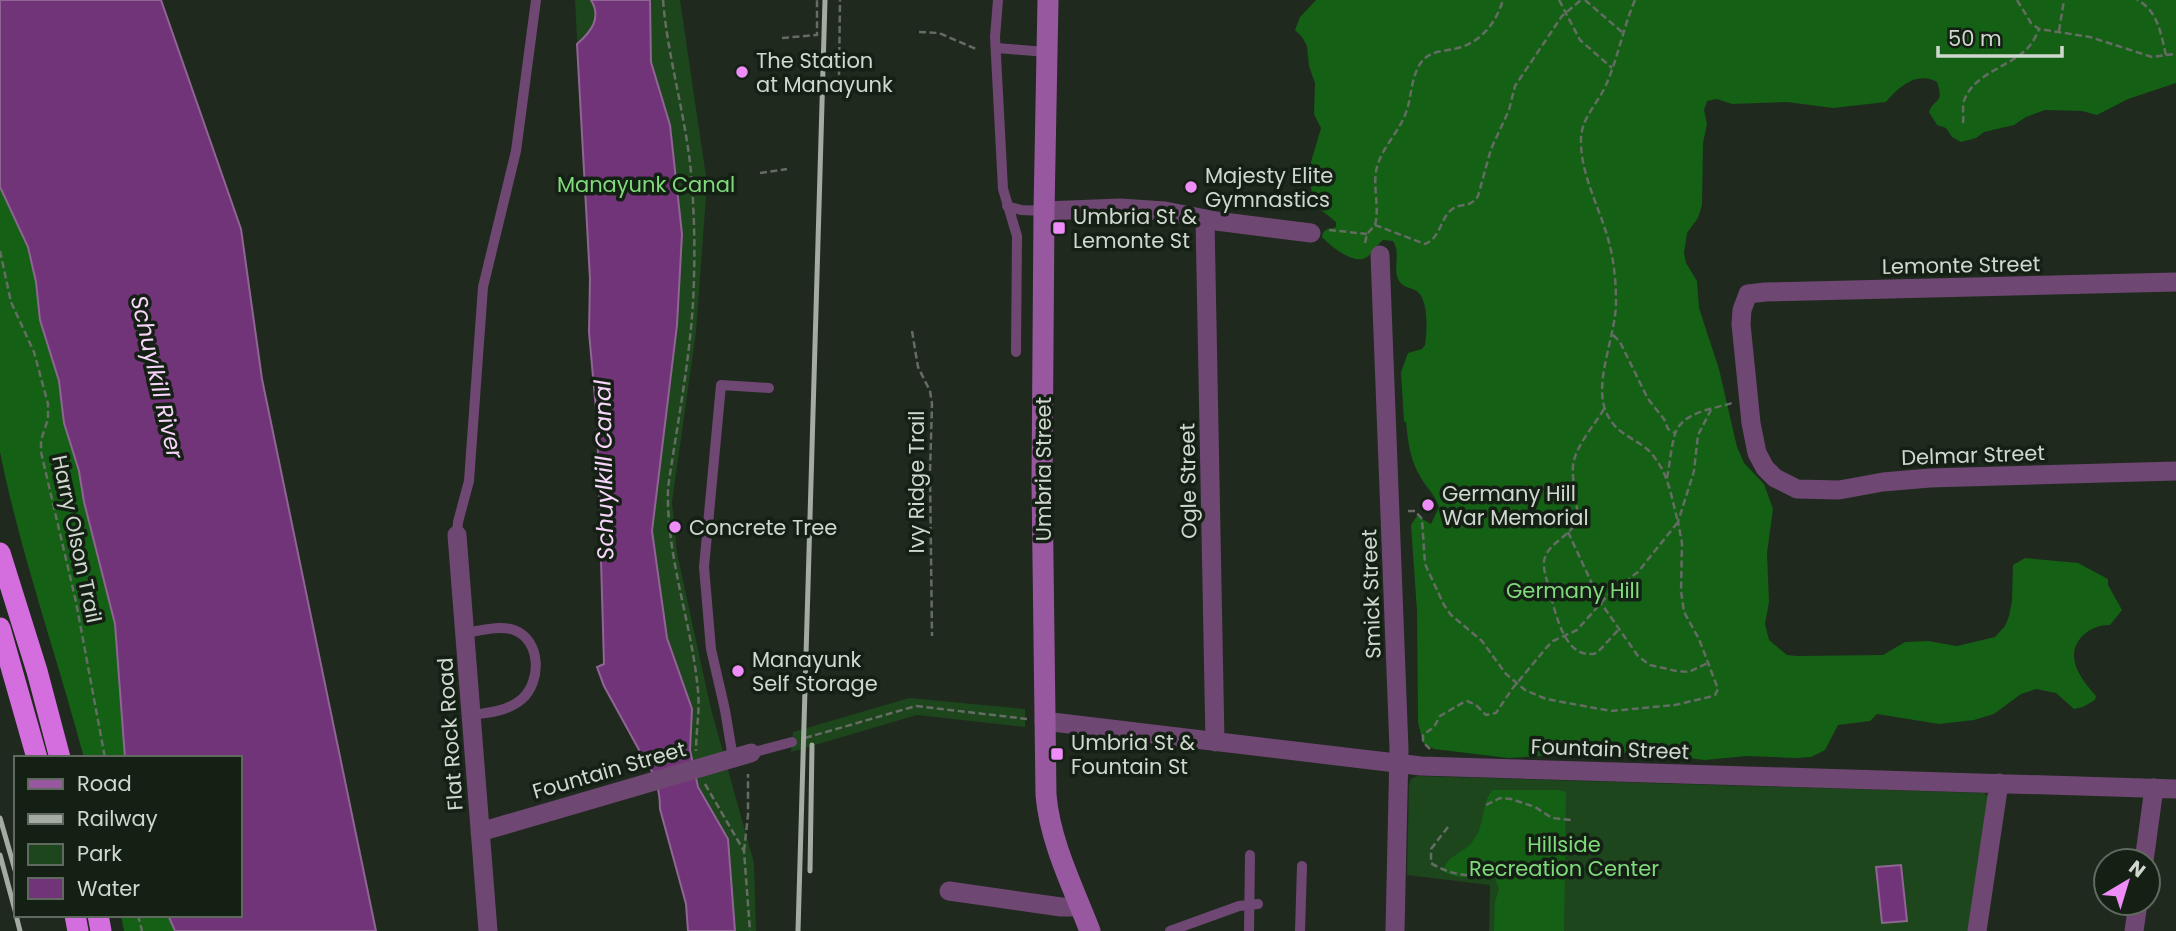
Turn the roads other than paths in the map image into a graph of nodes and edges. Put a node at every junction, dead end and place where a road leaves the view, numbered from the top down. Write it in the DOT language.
graph roads {
  1 [pos="536,0"];
  2 [pos="998,0"];
  3 [pos="1048,0"];
  4 [pos="997,48"];
  5 [pos="1046,52"];
  6 [pos="1007,206"];
  7 [pos="1044,211"];
  8 [pos="1205,219"];
  9 [pos="1311,233"];
  10 [pos="1373,250"];
  11 [pos="2176,282"];
  12 [pos="1016,352"];
  13 [pos="769,388"];
  14 [pos="2176,471"];
  15 [pos="1775,478"];
  16 [pos="457,534"];
  17 [pos="0,553"];
  18 [pos="0,628"];
  19 [pos="465,632"];
  20 [pos="471,715"];
  21 [pos="1034,720"];
  22 [pos="1214,741"];
  23 [pos="792,742"];
  24 [pos="36,756"];
  25 [pos="59,756"];
  26 [pos="742,756"];
  27 [pos="1399,764"];
  28 [pos="1999,783"];
  29 [pos="2154,788"];
  30 [pos="2176,789"];
  31 [pos="480,832"];
  32 [pos="2146,847"];
  33 [pos="1250,855"];
  34 [pos="1303,866"];
  35 [pos="949,891"];
  36 [pos="1254,904"];
  37 [pos="1081,907"];
  38 [pos="488,931"];
  39 [pos="1090,931"];
  40 [pos="1170,931"];
  41 [pos="1249,931"];
  42 [pos="1300,931"];
  43 [pos="1395,931"];
  44 [pos="1977,931"];
  1 -- 16 [label="lane"];
  2 -- 4 [label="lane"];
  3 -- 5 [label="main road, Umbria Street"];
  4 -- 5 [label="lane"];
  4 -- 6 [label="lane"];
  5 -- 7 [label="main road, Umbria Street"];
  6 -- 7 [label="lane"];
  6 -- 12 [label="lane"];
  7 -- 8 [label="street"];
  7 -- 21 [label="main road, Umbria Street"];
  8 -- 9 [label="street"];
  8 -- 22 [label="street, Ogle Street"];
  10 -- 27 [label="street, Smick Street"];
  11 -- 15 [label="street, Lemonte Street"];
  13 -- 26 [label="lane"];
  14 -- 15 [label="street, Delmar Street"];
  16 -- 19 [label="street, Flat Rock Road"];
  17 -- 25 [label="highway"];
  18 -- 24 [label="highway"];
  19 -- 20 [label="street, Flat Rock Road"];
  19 -- 20 [label="lane"];
  20 -- 31 [label="street, Flat Rock Road"];
  21 -- 22 [label="street, Fountain Street"];
  21 -- 37 [label="main road, Umbria Street"];
  22 -- 27 [label="street, Fountain Street"];
  23 -- 26 [label="lane"];
  26 -- 31 [label="street, Fountain Street"];
  27 -- 28 [label="street, Fountain Street"];
  27 -- 43 [label="street, Smick Street"];
  28 -- 29 [label="street, Fountain Street"];
  28 -- 44 [label="street"];
  29 -- 30 [label="street, Fountain Street"];
  29 -- 32 [label="street"];
  31 -- 38 [label="street, Flat Rock Road"];
  33 -- 36 [label="lane"];
  34 -- 42 [label="lane"];
  35 -- 37 [label="street"];
  36 -- 40 [label="lane"];
  36 -- 41 [label="lane"];
  37 -- 39 [label="main road, Umbria Street"];
}
